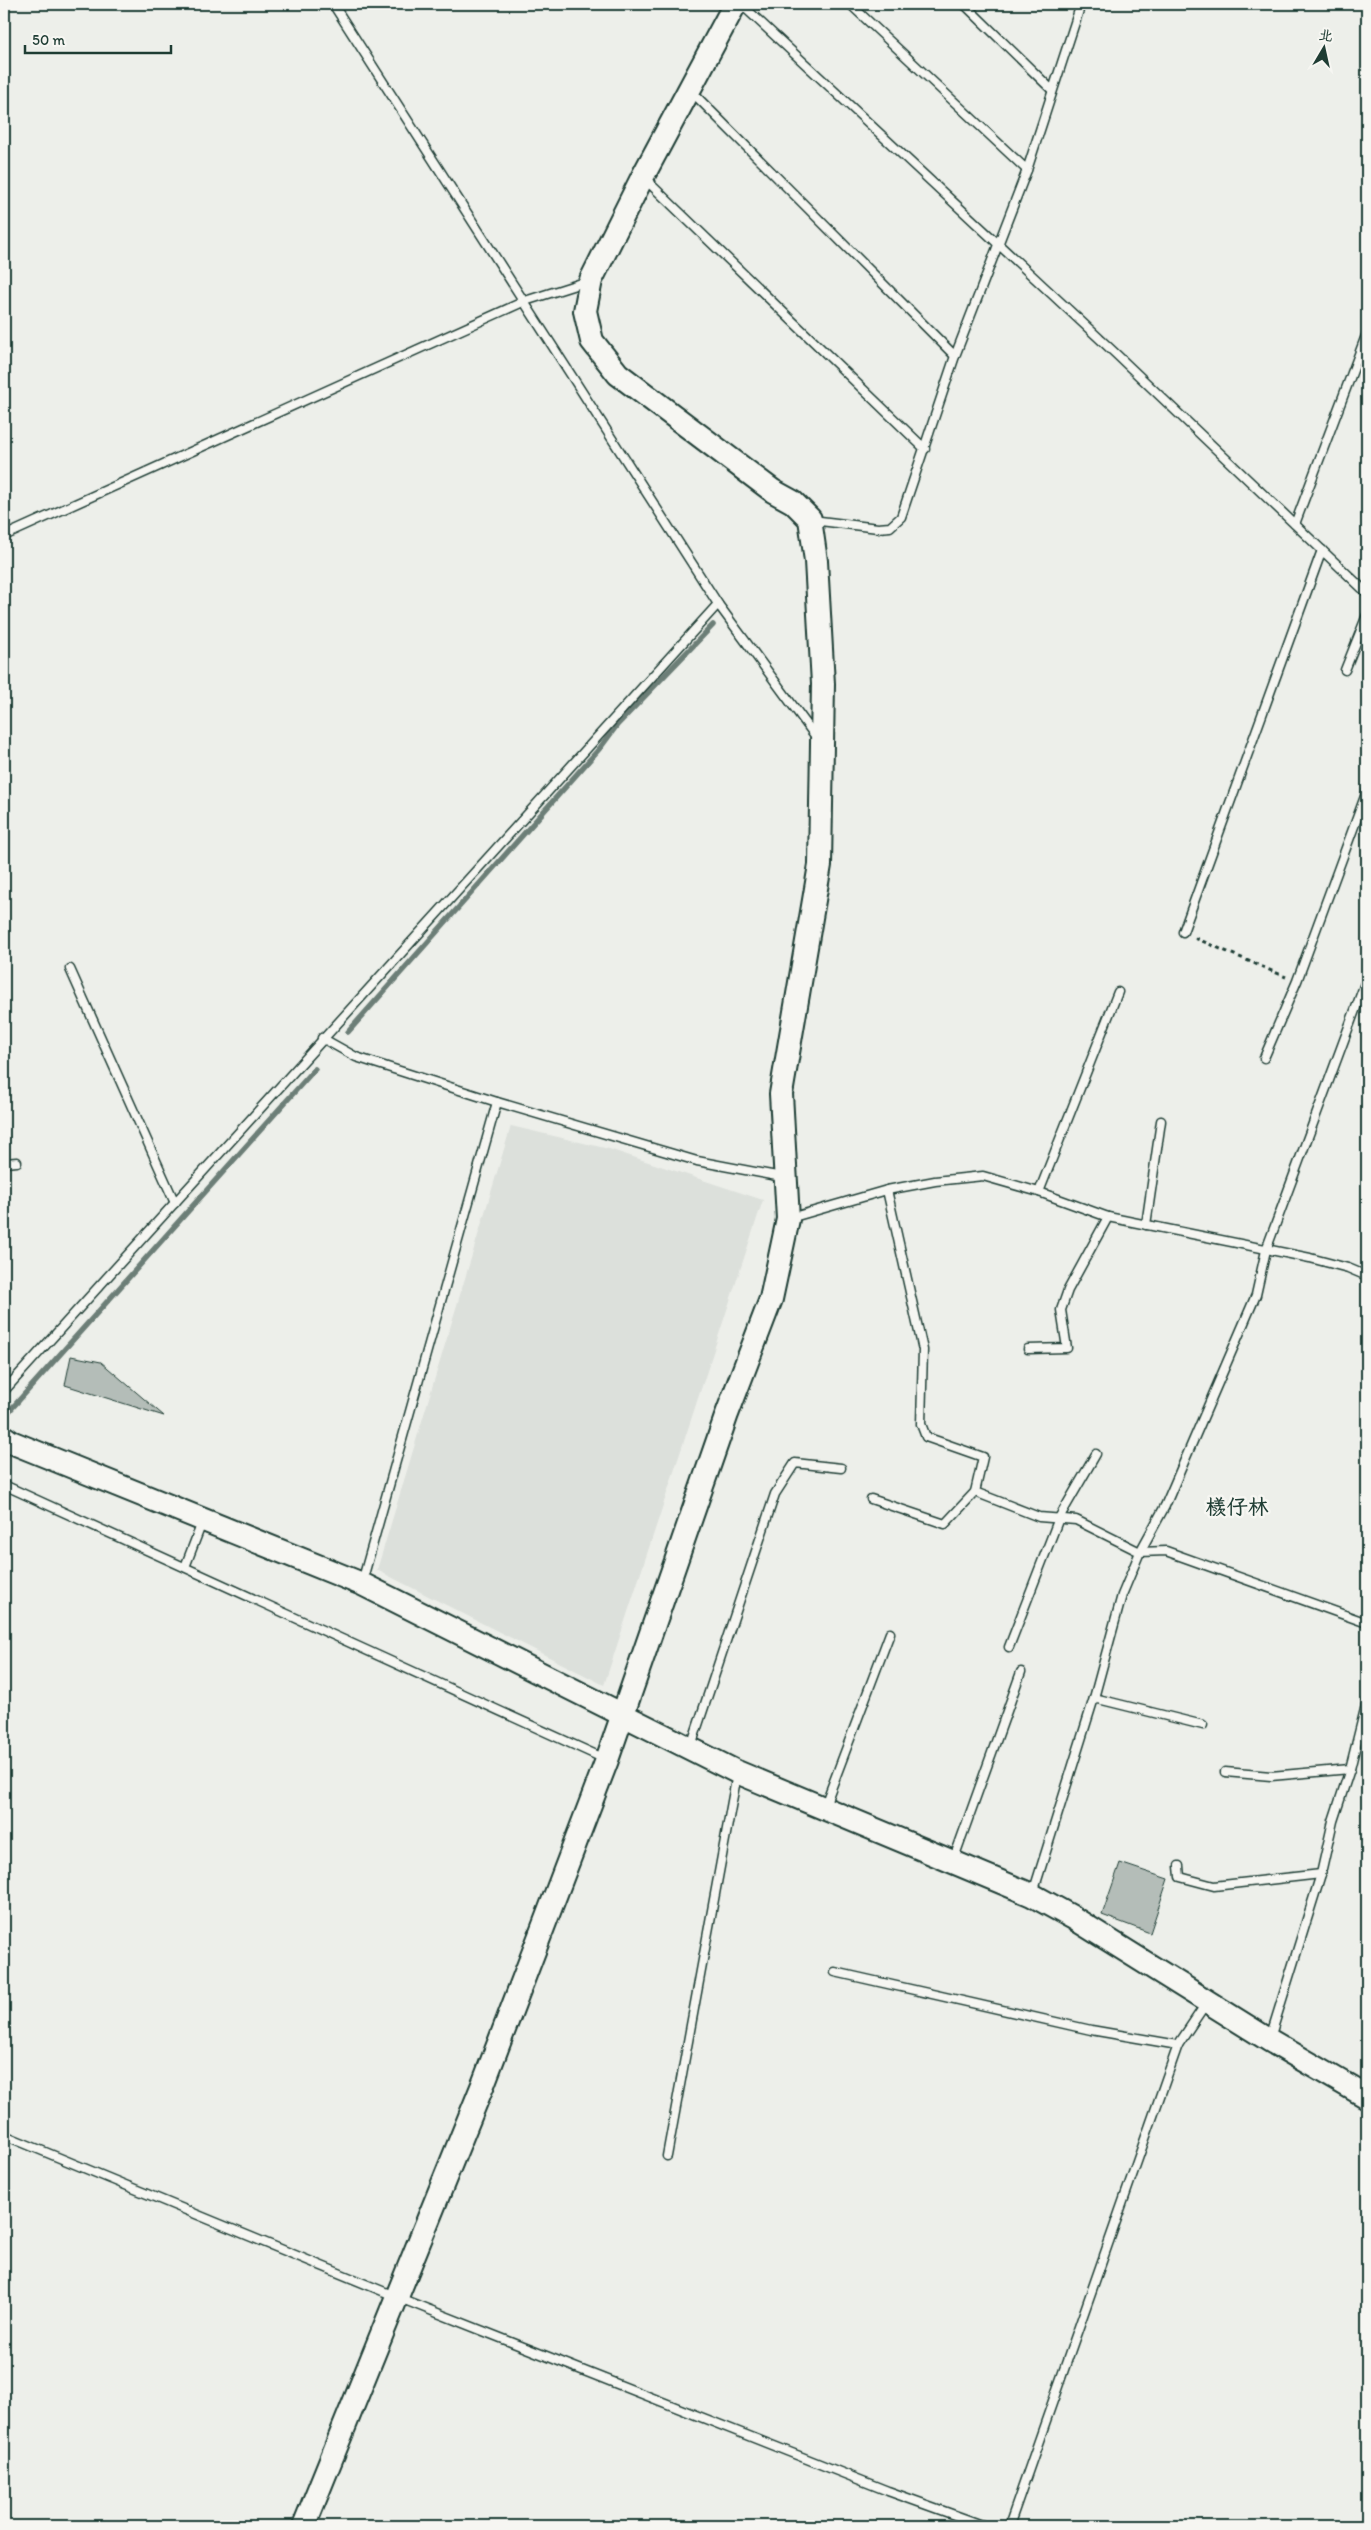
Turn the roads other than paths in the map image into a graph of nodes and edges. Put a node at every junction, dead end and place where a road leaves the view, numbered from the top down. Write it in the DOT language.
graph roads {
  1 [pos="333,4"];
  2 [pos="735,4"];
  3 [pos="741,4"];
  4 [pos="850,4"];
  5 [pos="964,4"];
  6 [pos="1080,4"];
  7 [pos="689,90"];
  8 [pos="1052,90"];
  9 [pos="1027,170"];
  10 [pos="643,176"];
  11 [pos="999,245"];
  12 [pos="591,280"];
  13 [pos="525,301"];
  14 [pos="1367,333"];
  15 [pos="955,356"];
  16 [pos="925,449"];
  17 [pos="810,519"];
  18 [pos="1295,524"];
  19 [pos="4,536"];
  20 [pos="1322,550"];
  21 [pos="1367,593"];
  22 [pos="718,604"];
  23 [pos="1367,615"];
  24 [pos="1345,670"];
  25 [pos="822,746"];
  26 [pos="1367,791"];
  27 [pos="1183,932"];
  28 [pos="70,969"];
  29 [pos="1367,978"];
  30 [pos="1118,992"];
  31 [pos="322,1038"];
  32 [pos="1264,1058"];
  33 [pos="497,1102"];
  34 [pos="1161,1122"];
  35 [pos="17,1162"];
  36 [pos="4,1163"];
  37 [pos="787,1178"];
  38 [pos="887,1190"];
  39 [pos="1039,1192"];
  40 [pos="175,1203"];
  41 [pos="1108,1217"];
  42 [pos="788,1219"];
  43 [pos="1146,1225"];
  44 [pos="1266,1250"];
  45 [pos="1367,1276"];
  46 [pos="1028,1349"];
  47 [pos="4,1392"];
  48 [pos="7,1442"];
  49 [pos="1096,1454"];
  50 [pos="841,1468"];
  51 [pos="4,1485"];
  52 [pos="975,1492"];
  53 [pos="871,1499"];
  54 [pos="1059,1518"];
  55 [pos="203,1519"];
  56 [pos="1140,1552"];
  57 [pos="185,1567"];
  58 [pos="362,1584"];
  59 [pos="1367,1623"];
  60 [pos="890,1633"];
  61 [pos="1009,1647"];
  62 [pos="1021,1672"];
  63 [pos="1094,1698"];
  64 [pos="1367,1701"];
  65 [pos="624,1714"];
  66 [pos="1203,1725"];
  67 [pos="691,1748"];
  68 [pos="607,1760"];
  69 [pos="1350,1769"];
  70 [pos="737,1772"];
  71 [pos="1226,1772"];
  72 [pos="823,1809"];
  73 [pos="953,1861"];
  74 [pos="1179,1866"];
  75 [pos="1321,1874"];
  76 [pos="1032,1895"];
  77 [pos="834,1972"];
  78 [pos="1208,2000"];
  79 [pos="1269,2040"];
  80 [pos="1178,2045"];
  81 [pos="1367,2096"];
  82 [pos="4,2135"];
  83 [pos="666,2156"];
  84 [pos="397,2297"];
  85 [pos="304,2526"];
  86 [pos="984,2526"];
  87 [pos="1009,2526"];
  1 -- 13 [label="lane"];
  2 -- 7 [label="street"];
  3 -- 11 [label="lane"];
  4 -- 9 [label="lane"];
  5 -- 8 [label="lane"];
  6 -- 8 [label="lane"];
  7 -- 10 [label="street"];
  7 -- 15 [label="lane"];
  8 -- 9 [label="lane"];
  9 -- 11 [label="lane"];
  10 -- 12 [label="street"];
  10 -- 16 [label="lane"];
  11 -- 15 [label="lane"];
  11 -- 18 [label="lane"];
  12 -- 13 [label="lane"];
  12 -- 17 [label="street"];
  13 -- 19 [label="lane"];
  13 -- 22 [label="lane"];
  14 -- 18 [label="lane"];
  15 -- 16 [label="lane"];
  16 -- 17 [label="lane"];
  17 -- 25 [label="street"];
  18 -- 20 [label="lane"];
  20 -- 21 [label="lane"];
  20 -- 27 [label="lane"];
  22 -- 25 [label="lane"];
  22 -- 31 [label="lane"];
  23 -- 24 [label="lane"];
  25 -- 37 [label="street"];
  26 -- 32 [label="lane"];
  28 -- 40 [label="lane"];
  29 -- 44 [label="lane"];
  30 -- 39 [label="lane"];
  31 -- 33 [label="lane"];
  31 -- 40 [label="lane"];
  33 -- 37 [label="lane"];
  33 -- 58 [label="lane"];
  34 -- 43 [label="lane"];
  35 -- 36 [label="lane"];
  37 -- 42 [label="street"];
  38 -- 39 [label="lane"];
  38 -- 42 [label="lane"];
  38 -- 52 [label="lane"];
  39 -- 41 [label="lane"];
  40 -- 47 [label="lane"];
  41 -- 43 [label="lane"];
  41 -- 46 [label="lane"];
  42 -- 65 [label="street"];
  43 -- 44 [label="lane"];
  44 -- 45 [label="lane"];
  44 -- 56 [label="lane"];
  48 -- 55 [label="street"];
  49 -- 54 [label="lane"];
  50 -- 67 [label="lane"];
  51 -- 57 [label="lane"];
  52 -- 53 [label="lane"];
  52 -- 54 [label="lane"];
  54 -- 56 [label="lane"];
  54 -- 61 [label="lane"];
  55 -- 57 [label="lane"];
  55 -- 58 [label="street"];
  56 -- 59 [label="lane"];
  56 -- 63 [label="lane"];
  57 -- 68 [label="lane"];
  58 -- 65 [label="street"];
  60 -- 72 [label="lane"];
  62 -- 73 [label="lane"];
  63 -- 66 [label="lane"];
  63 -- 76 [label="lane"];
  64 -- 69 [label="lane"];
  65 -- 67 [label="street"];
  65 -- 68 [label="street"];
  67 -- 70 [label="street"];
  68 -- 84 [label="street"];
  69 -- 71 [label="lane"];
  69 -- 75 [label="lane"];
  70 -- 72 [label="street"];
  70 -- 83 [label="lane"];
  72 -- 73 [label="street"];
  73 -- 76 [label="street"];
  74 -- 75 [label="lane"];
  75 -- 79 [label="lane"];
  76 -- 78 [label="street"];
  77 -- 80 [label="lane"];
  78 -- 79 [label="street"];
  78 -- 80 [label="lane"];
  79 -- 81 [label="street"];
  80 -- 87 [label="lane"];
  82 -- 84 [label="lane"];
  84 -- 85 [label="street"];
  84 -- 86 [label="lane"];
}
